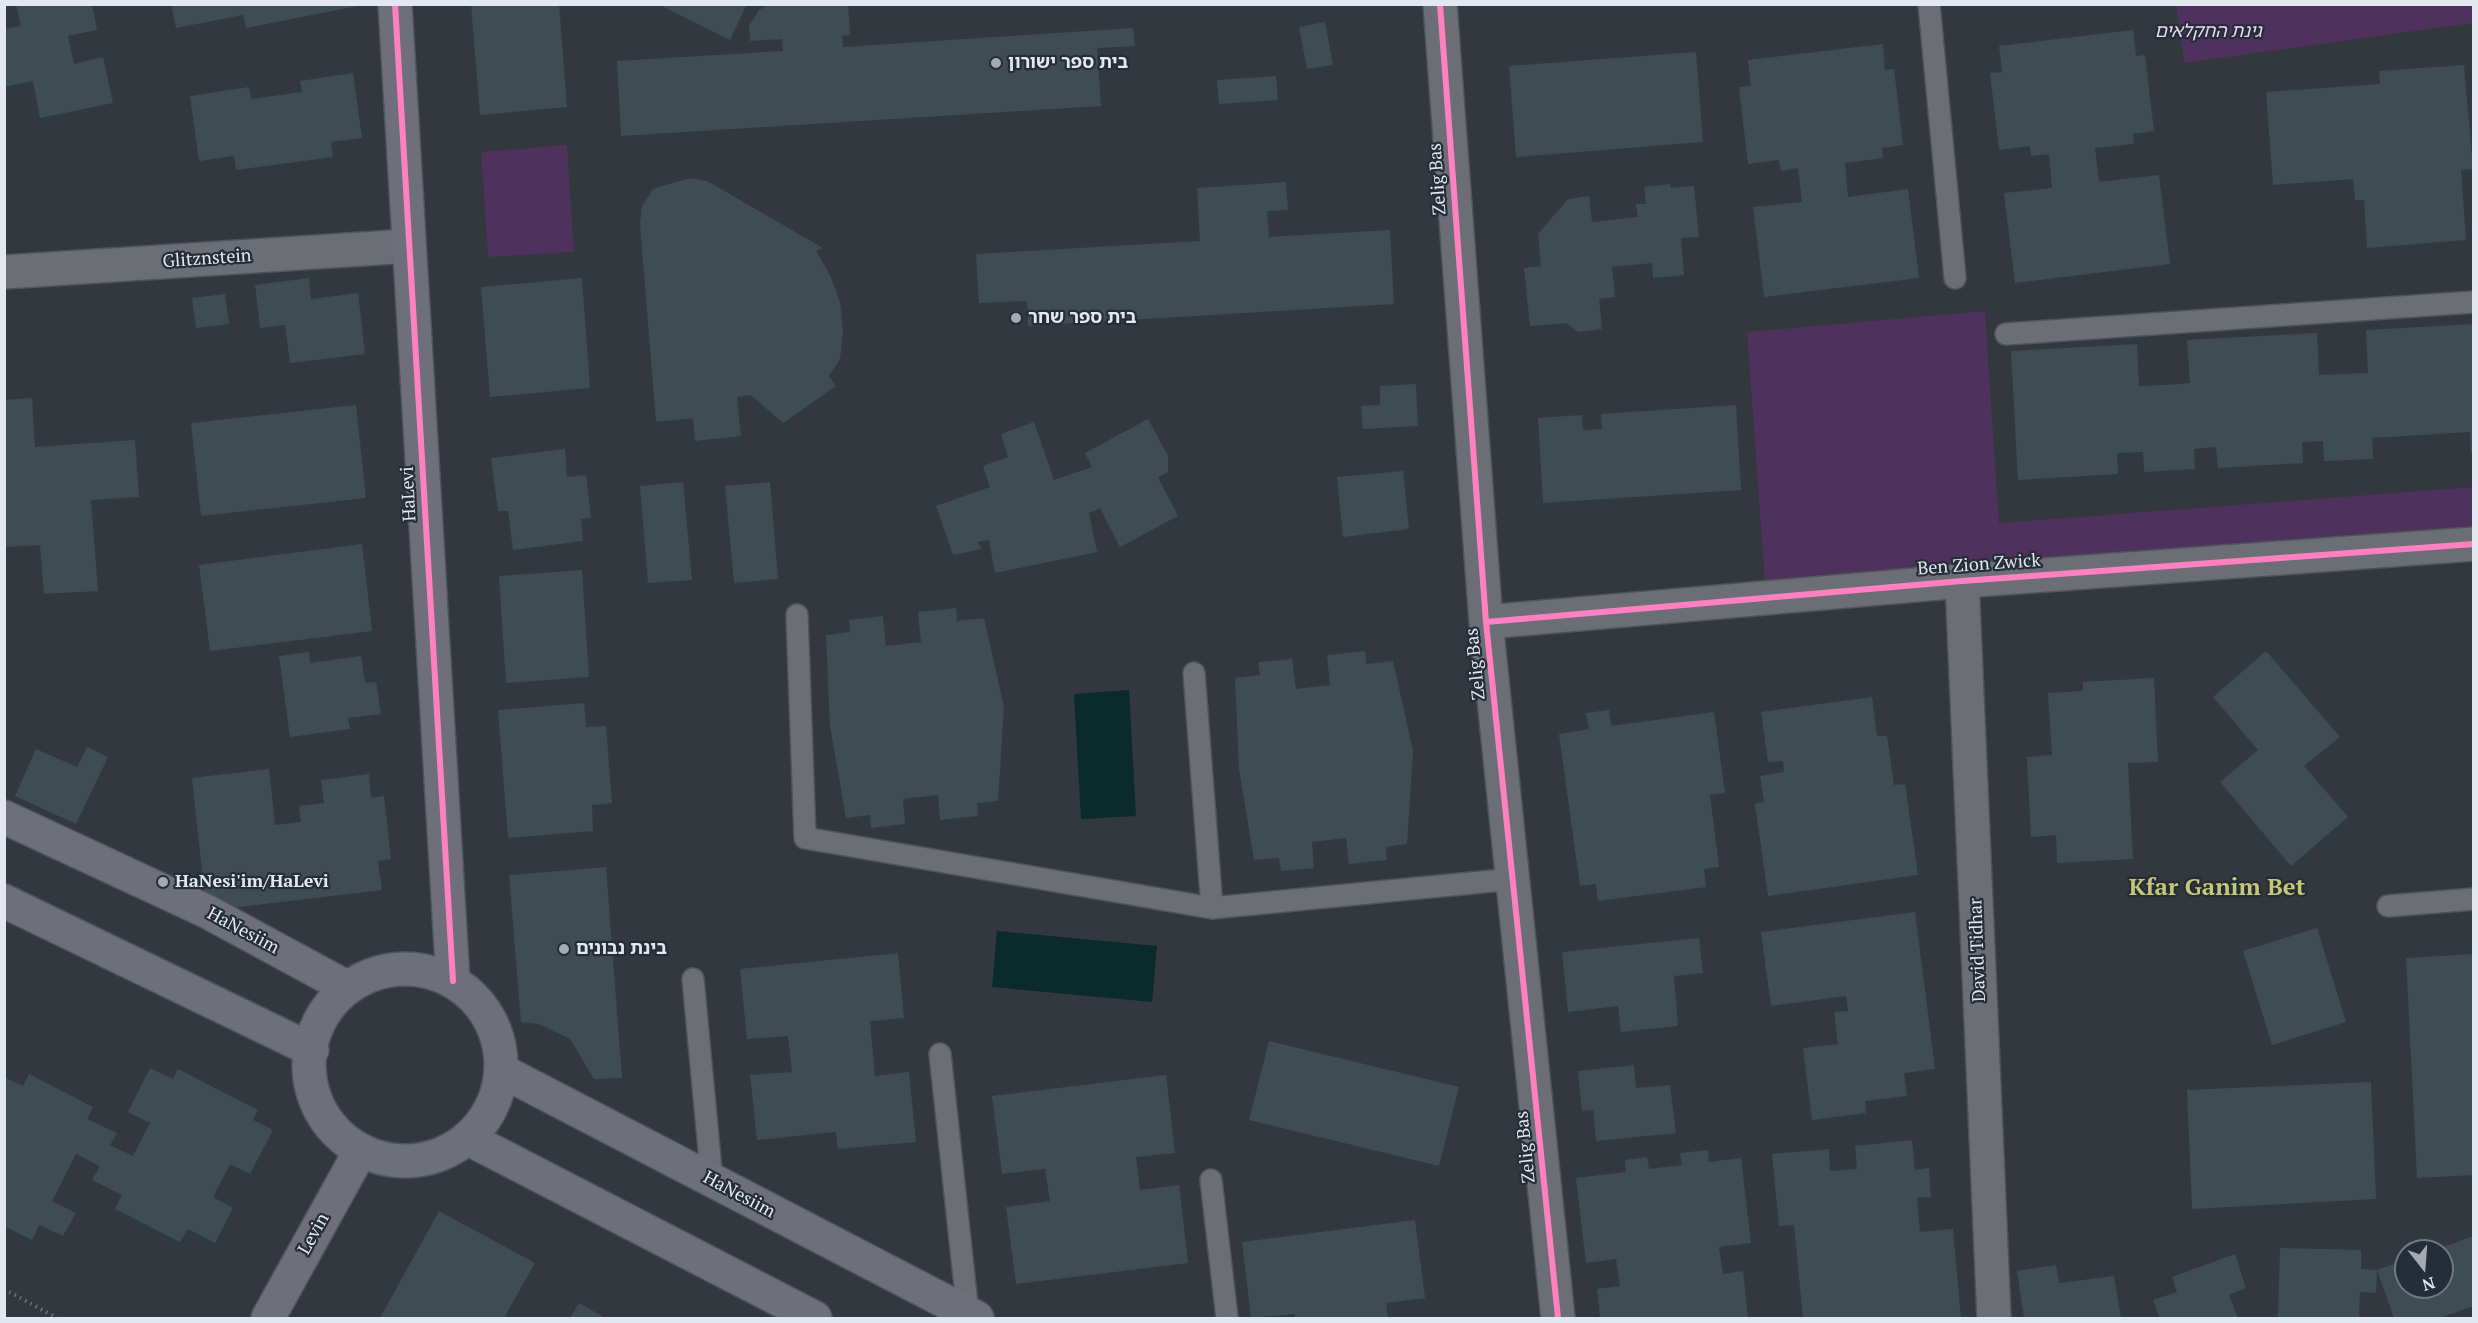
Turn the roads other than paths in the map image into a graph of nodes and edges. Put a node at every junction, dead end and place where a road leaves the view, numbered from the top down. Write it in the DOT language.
graph roads {
  1 [pos="395,4"];
  2 [pos="1440,4"];
  3 [pos="1929,4"];
  4 [pos="409,246"];
  5 [pos="4,272"];
  6 [pos="1955,278"];
  7 [pos="2474,302"];
  8 [pos="2006,334"];
  9 [pos="2474,544"];
  10 [pos="1962,580"];
  11 [pos="797,615"];
  12 [pos="1486,622"];
  13 [pos="1194,673"];
  14 [pos="4,817"];
  15 [pos="1513,879"];
  16 [pos="2474,899"];
  17 [pos="4,901"];
  18 [pos="2388,906"];
  19 [pos="1212,908"];
  20 [pos="693,979"];
  21 [pos="453,981"];
  22 [pos="348,988"];
  23 [pos="312,1050"];
  24 [pos="940,1054"];
  25 [pos="502,1071"];
  26 [pos="468,1138"];
  27 [pos="361,1150"];
  28 [pos="712,1180"];
  29 [pos="1211,1180"];
  30 [pos="972,1316"];
  31 [pos="268,1318"];
  32 [pos="815,1318"];
  33 [pos="1227,1318"];
  34 [pos="1558,1318"];
  35 [pos="1994,1318"];
  1 -- 4 [label="main road, HaLevi"];
  2 -- 12 [label="street, Zelig Bas"];
  3 -- 6 [label="lane"];
  4 -- 5 [label="street, Glitznstein"];
  4 -- 21 [label="main road, HaLevi"];
  7 -- 8 [label="lane"];
  9 -- 10 [label="street, Ben Zion Zwick"];
  10 -- 12 [label="street, Ben Zion Zwick"];
  10 -- 35 [label="street, David Tidhar"];
  11 -- 19 [label="lane"];
  12 -- 15 [label="street, Zelig Bas"];
  13 -- 19 [label="lane"];
  14 -- 22 [label="main road, HaNesiim"];
  15 -- 19 [label="lane"];
  15 -- 34 [label="street, Zelig Bas"];
  16 -- 18 [label="lane"];
  17 -- 23 [label="main road"];
  20 -- 28 [label="lane"];
  21 -- 22 [label="main road"];
  21 -- 25 [label="main road"];
  22 -- 23 [label="main road"];
  23 -- 27 [label="main road"];
  24 -- 30 [label="lane"];
  25 -- 26 [label="main road"];
  25 -- 28 [label="main road, HaNesiim"];
  26 -- 27 [label="main road"];
  26 -- 32 [label="main road"];
  27 -- 31 [label="main road, Levin"];
  28 -- 30 [label="main road, HaNesiim"];
  29 -- 33 [label="lane"];
}
